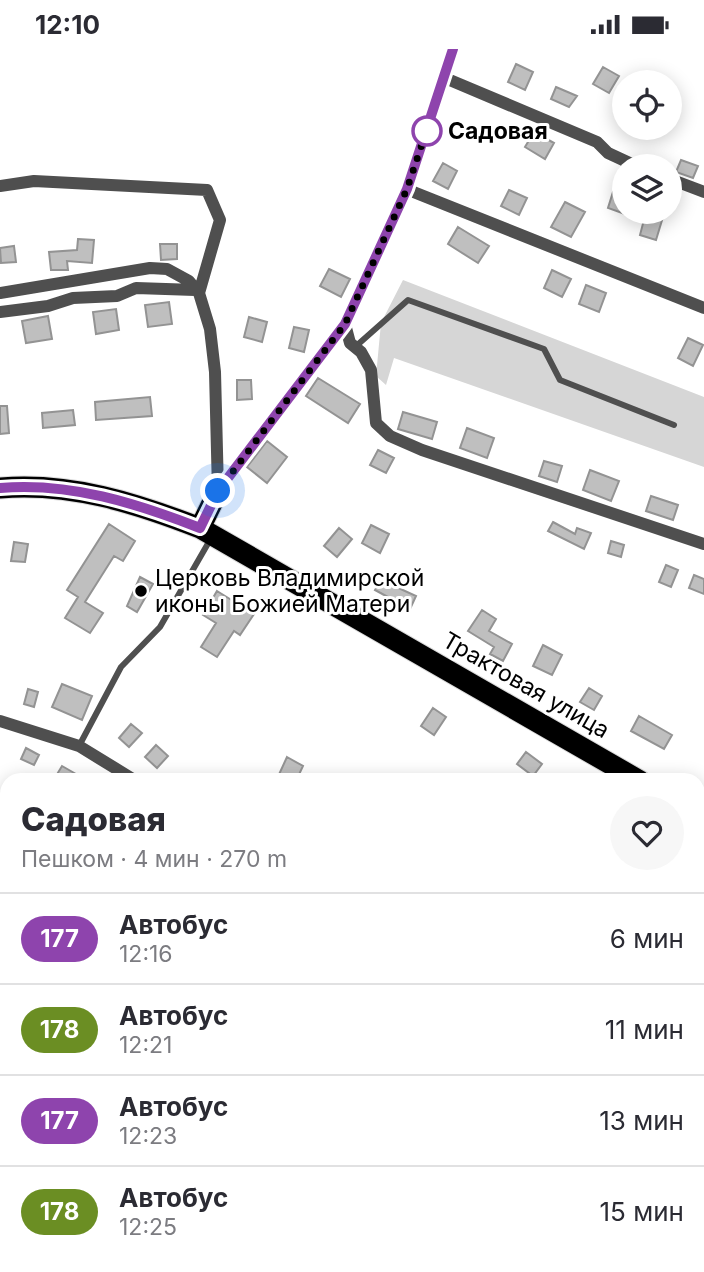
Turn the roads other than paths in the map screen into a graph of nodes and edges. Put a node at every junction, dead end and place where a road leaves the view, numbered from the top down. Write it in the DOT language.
graph roads {
  1 [pos="452,51"];
  2 [pos="445,78"];
  3 [pos="612,155"];
  4 [pos="682,184"];
  5 [pos="0,186"];
  6 [pos="407,189"];
  7 [pos="704,192"];
  8 [pos="197,291"];
  9 [pos="0,293"];
  10 [pos="704,308"];
  11 [pos="0,312"];
  12 [pos="345,324"];
  13 [pos="355,347"];
  14 [pos="674,425"];
  15 [pos="0,488"];
  16 [pos="218,491"];
  17 [pos="206,532"];
  18 [pos="704,544"];
  19 [pos="0,722"];
  20 [pos="79,746"];
  21 [pos="122,773"];
  22 [pos="626,773"];
  1 -- 2 [label="street"];
  2 -- 3 [label="street"];
  2 -- 6 [label="street"];
  4 -- 7 [label="street"];
  5 -- 8 [label="street"];
  6 -- 10 [label="street"];
  6 -- 12 [label="street"];
  8 -- 9 [label="street"];
  8 -- 11 [label="street"];
  8 -- 16 [label="street"];
  12 -- 13 [label="street"];
  12 -- 16 [label="street"];
  13 -- 14 [label="lane"];
  13 -- 18 [label="street"];
  15 -- 17 [label="highway, Трактовая улица"];
  16 -- 17 [label="highway"];
  17 -- 20 [label="lane"];
  17 -- 22 [label="highway, Трактовая улица"];
  19 -- 20 [label="street"];
  20 -- 21 [label="street"];
}
